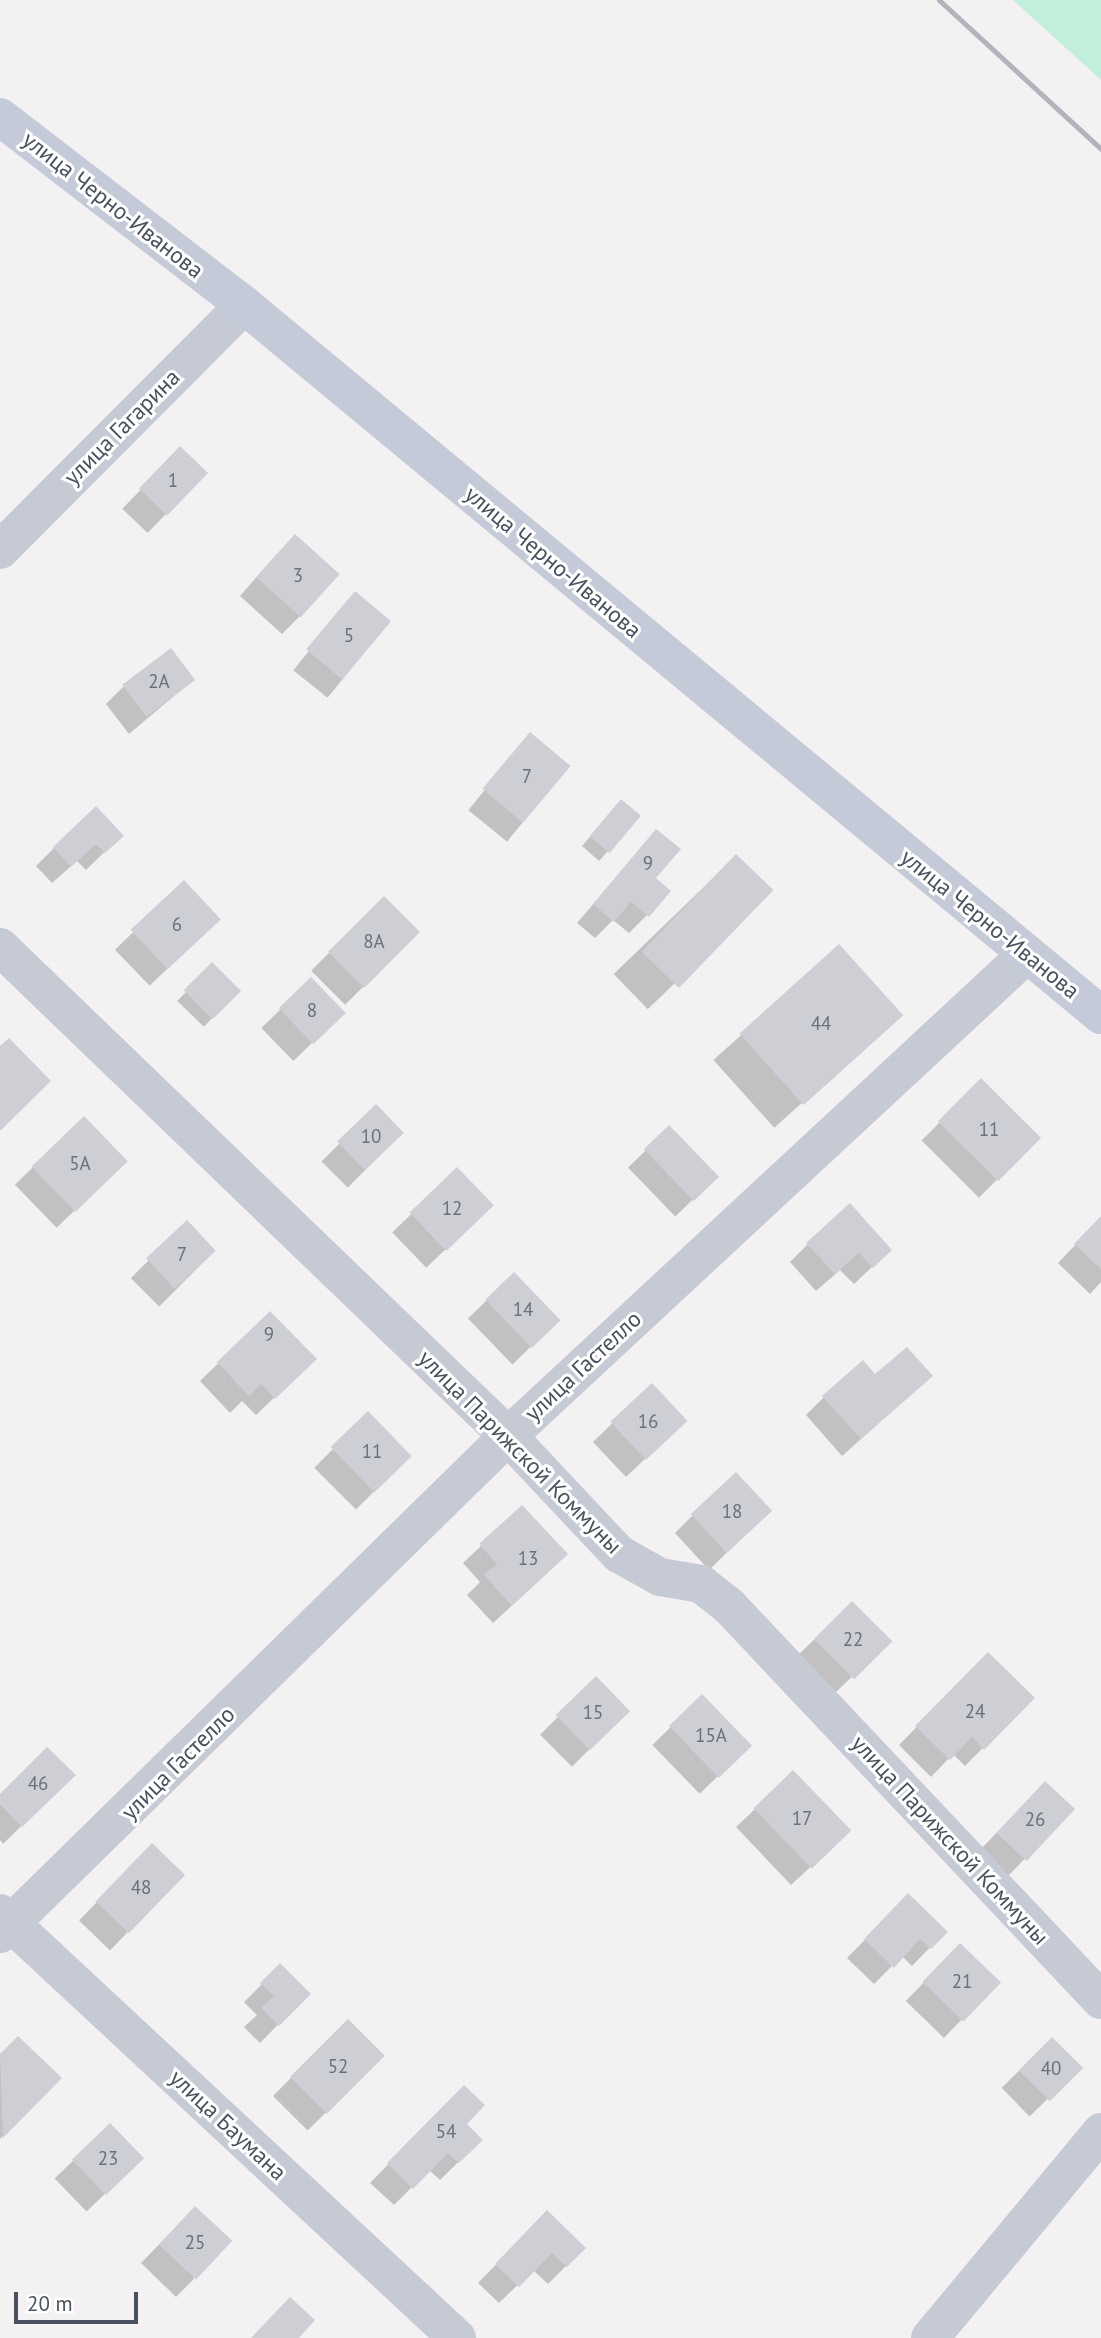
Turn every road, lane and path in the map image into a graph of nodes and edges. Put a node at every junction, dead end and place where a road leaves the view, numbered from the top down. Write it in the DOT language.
graph roads {
  1 [pos="0,117"];
  2 [pos="244,305"];
  3 [pos="0,550"];
  4 [pos="0,947"];
  5 [pos="1026,955"];
  6 [pos="1101,1015"];
  7 [pos="508,1436"];
  8 [pos="4,1924"];
  9 [pos="1101,2000"];
  10 [pos="1101,2132"];
  11 [pos="457,2338"];
  12 [pos="930,2338"];
  1 -- 2 [label="main road, улица Черно-Иванова"];
  2 -- 3 [label="street, улица Гагарина"];
  2 -- 5 [label="main road, улица Черно-Иванова"];
  4 -- 7 [label="street, улица Парижской Коммуны"];
  5 -- 6 [label="main road, улица Черно-Иванова"];
  5 -- 7 [label="street, улица Гастелло"];
  7 -- 8 [label="street, улица Гастелло"];
  7 -- 9 [label="street, улица Парижской Коммуны"];
  8 -- 11 [label="street, улица Баумана"];
  10 -- 12 [label="street"];
}
